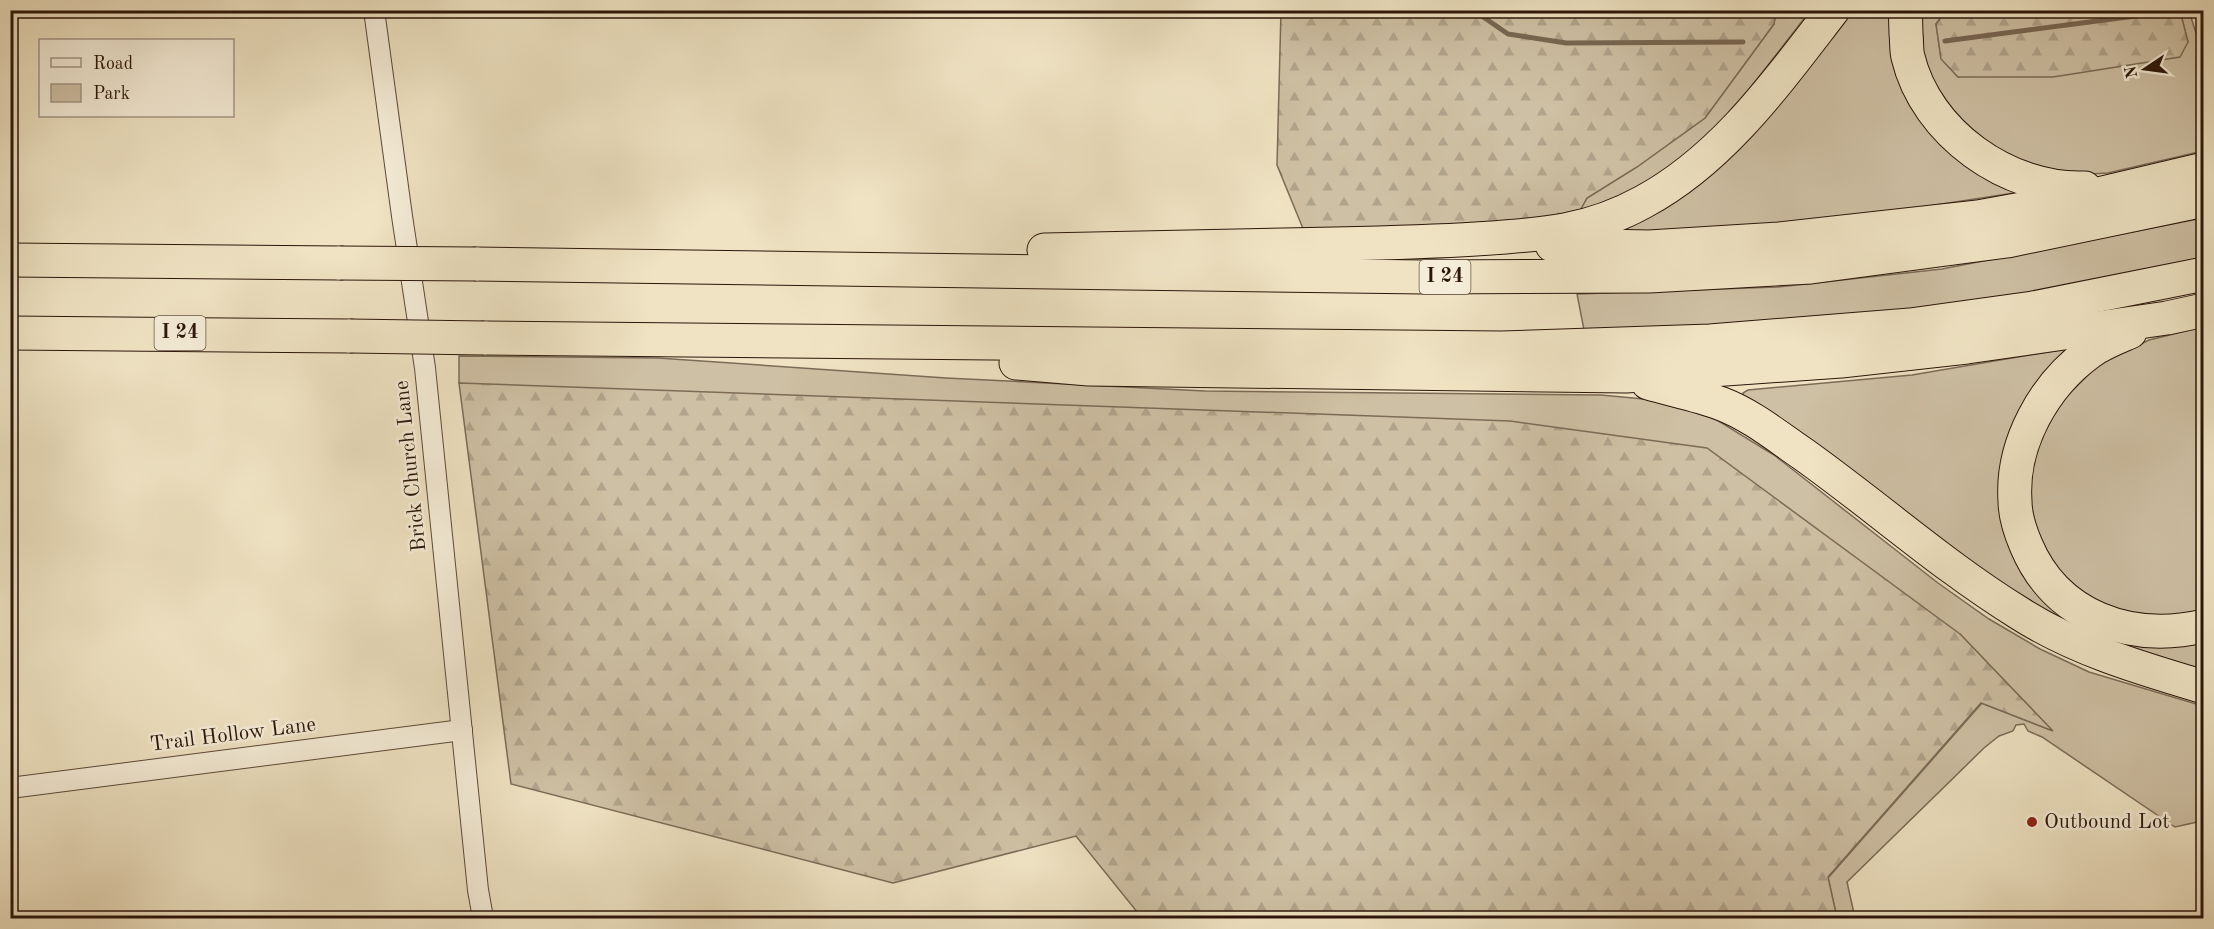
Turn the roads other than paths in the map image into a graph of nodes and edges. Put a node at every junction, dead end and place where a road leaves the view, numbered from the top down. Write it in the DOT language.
graph roads {
  1 [pos="374,10"];
  2 [pos="1833,10"];
  3 [pos="1906,10"];
  4 [pos="2201,185"];
  5 [pos="2128,186"];
  6 [pos="1424,242"];
  7 [pos="10,260"];
  8 [pos="682,268"];
  9 [pos="2203,274"];
  10 [pos="2204,310"];
  11 [pos="2167,318"];
  12 [pos="10,333"];
  13 [pos="751,340"];
  14 [pos="1626,376"];
  15 [pos="2204,626"];
  16 [pos="2204,687"];
  17 [pos="462,730"];
  18 [pos="10,788"];
  19 [pos="483,918"];
  1 -- 17 [label="street, Brick Church Lane"];
  2 -- 6 [label="highway"];
  3 -- 5 [label="highway"];
  4 -- 5 [label="highway"];
  4 -- 8 [label="highway, I 24"];
  5 -- 6 [label="highway"];
  6 -- 8 [label="highway"];
  7 -- 8 [label="highway, I 24, bridge"];
  9 -- 13 [label="highway, I 24"];
  10 -- 11 [label="highway"];
  11 -- 14 [label="highway"];
  11 -- 15 [label="highway"];
  12 -- 13 [label="highway, I 24, bridge"];
  13 -- 14 [label="highway"];
  14 -- 16 [label="highway"];
  17 -- 18 [label="street, Trail Hollow Lane"];
  17 -- 19 [label="street, Brick Church Lane"];
}
